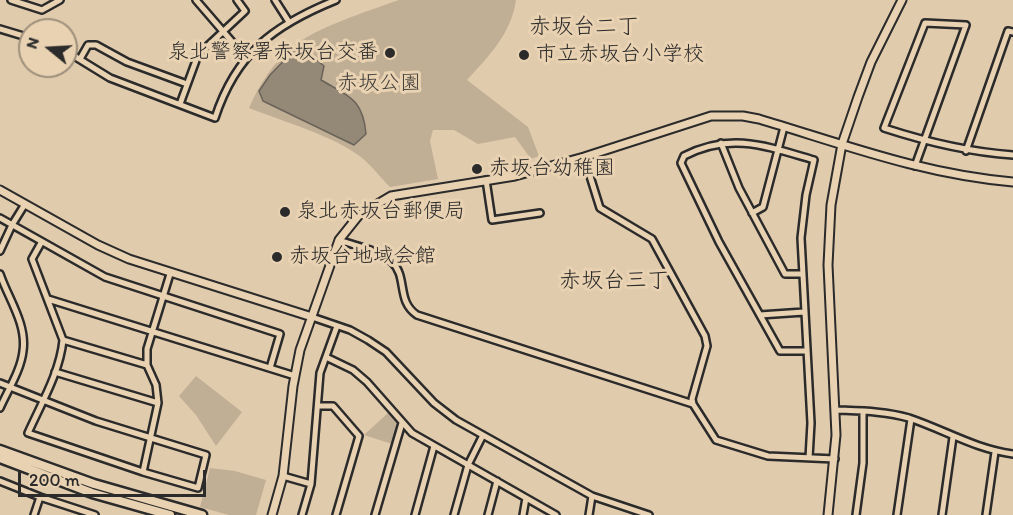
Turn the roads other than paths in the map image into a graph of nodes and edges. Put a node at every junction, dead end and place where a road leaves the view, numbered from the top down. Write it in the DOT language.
graph roads {
  1 [pos="11,0"];
  2 [pos="60,0"];
  3 [pos="196,0"];
  4 [pos="237,0"];
  5 [pos="275,0"];
  6 [pos="317,0"];
  7 [pos="336,0"];
  8 [pos="902,0"];
  9 [pos="321,6"];
  10 [pos="289,22"];
  11 [pos="0,29"];
  12 [pos="222,30"];
  13 [pos="1013,32"];
  14 [pos="18,34"];
  15 [pos="246,58"];
  16 [pos="80,59"];
  17 [pos="187,84"];
  18 [pos="180,104"];
  19 [pos="784,127"];
  20 [pos="924,141"];
  21 [pos="721,143"];
  22 [pos="842,144"];
  23 [pos="1013,147"];
  24 [pos="778,150"];
  25 [pos="966,150"];
  26 [pos="1012,155"];
  27 [pos="584,157"];
  28 [pos="915,166"];
  29 [pos="486,180"];
  30 [pos="1013,182"];
  31 [pos="0,190"];
  32 [pos="24,204"];
  33 [pos="540,213"];
  34 [pos="753,213"];
  35 [pos="0,218"];
  36 [pos="12,225"];
  37 [pos="339,240"];
  38 [pos="41,243"];
  39 [pos="0,251"];
  40 [pos="0,274"];
  41 [pos="170,274"];
  42 [pos="801,274"];
  43 [pos="163,297"];
  44 [pos="48,299"];
  45 [pos="804,312"];
  46 [pos="760,315"];
  47 [pos="312,317"];
  48 [pos="337,326"];
  49 [pos="152,331"];
  50 [pos="63,340"];
  51 [pos="806,351"];
  52 [pos="326,357"];
  53 [pos="147,365"];
  54 [pos="270,368"];
  55 [pos="55,372"];
  56 [pos="295,376"];
  57 [pos="0,383"];
  58 [pos="9,387"];
  59 [pos="42,400"];
  60 [pos="158,403"];
  61 [pos="693,404"];
  62 [pos="318,406"];
  63 [pos="0,408"];
  64 [pos="836,410"];
  65 [pos="863,411"];
  66 [pos="911,419"];
  67 [pos="402,423"];
  68 [pos="483,435"];
  69 [pos="953,437"];
  70 [pos="151,438"];
  71 [pos="434,446"];
  72 [pos="0,450"];
  73 [pos="995,452"];
  74 [pos="1013,454"];
  75 [pos="0,458"];
  76 [pos="809,458"];
  77 [pos="835,459"];
  78 [pos="468,465"];
  79 [pos="142,472"];
  80 [pos="283,476"];
  81 [pos="497,481"];
  82 [pos="0,482"];
  83 [pos="311,484"];
  84 [pos="592,496"];
  85 [pos="40,497"];
  86 [pos="526,498"];
  87 [pos="150,512"];
  88 [pos="34,515"];
  89 [pos="95,515"];
  90 [pos="170,515"];
  91 [pos="202,515"];
  92 [pos="272,515"];
  93 [pos="302,515"];
  94 [pos="336,515"];
  95 [pos="375,515"];
  96 [pos="415,515"];
  97 [pos="454,515"];
  98 [pos="488,515"];
  99 [pos="523,515"];
  100 [pos="556,515"];
  101 [pos="589,515"];
  102 [pos="649,515"];
  103 [pos="828,515"];
  104 [pos="856,515"];
  105 [pos="897,515"];
  106 [pos="942,515"];
  107 [pos="986,515"];
  1 -- 2 [label="street"];
  3 -- 12 [label="street"];
  4 -- 12 [label="street"];
  5 -- 10 [label="street"];
  6 -- 9 [label="street"];
  7 -- 9 [label="street"];
  8 -- 22 [label="street"];
  9 -- 10 [label="street"];
  10 -- 15 [label="street"];
  11 -- 14 [label="street"];
  12 -- 15 [label="street"];
  12 -- 17 [label="street"];
  13 -- 25 [label="street"];
  15 -- 18 [label="street"];
  16 -- 17 [label="street"];
  16 -- 18 [label="street"];
  17 -- 18 [label="street"];
  19 -- 22 [label="street"];
  19 -- 24 [label="street"];
  19 -- 27 [label="street"];
  20 -- 20 [label="street"];
  20 -- 25 [label="street"];
  20 -- 28 [label="street"];
  21 -- 24 [label="street"];
  21 -- 34 [label="street"];
  21 -- 46 [label="street"];
  22 -- 28 [label="street"];
  22 -- 64 [label="street"];
  23 -- 26 [label="street"];
  24 -- 34 [label="street"];
  24 -- 42 [label="street"];
  25 -- 26 [label="street"];
  27 -- 29 [label="street"];
  27 -- 61 [label="street"];
  28 -- 30 [label="street"];
  29 -- 33 [label="street"];
  29 -- 37 [label="street"];
  31 -- 32 [label="street"];
  32 -- 36 [label="street"];
  32 -- 41 [label="street"];
  34 -- 42 [label="street"];
  35 -- 36 [label="street"];
  36 -- 38 [label="street"];
  36 -- 39 [label="street"];
  37 -- 47 [label="street"];
  37 -- 61 [label="street"];
  38 -- 43 [label="street"];
  38 -- 44 [label="street"];
  40 -- 58 [label="street"];
  41 -- 43 [label="street"];
  41 -- 47 [label="street"];
  42 -- 45 [label="street"];
  43 -- 49 [label="street"];
  43 -- 54 [label="street"];
  44 -- 49 [label="street"];
  44 -- 50 [label="street"];
  45 -- 46 [label="street"];
  45 -- 51 [label="street"];
  46 -- 51 [label="street"];
  47 -- 48 [label="street"];
  47 -- 56 [label="street"];
  48 -- 52 [label="street"];
  48 -- 68 [label="street"];
  49 -- 53 [label="street"];
  49 -- 54 [label="street"];
  50 -- 53 [label="street"];
  50 -- 55 [label="street"];
  51 -- 76 [label="street"];
  52 -- 62 [label="street"];
  52 -- 67 [label="street"];
  53 -- 60 [label="street"];
  54 -- 56 [label="street"];
  55 -- 59 [label="street"];
  55 -- 60 [label="street"];
  56 -- 80 [label="street"];
  57 -- 58 [label="street"];
  58 -- 59 [label="street"];
  58 -- 63 [label="street"];
  59 -- 70 [label="street"];
  59 -- 79 [label="street"];
  60 -- 70 [label="street"];
  61 -- 76 [label="street"];
  62 -- 83 [label="street"];
  62 -- 94 [label="street"];
  64 -- 65 [label="street"];
  64 -- 77 [label="street"];
  65 -- 66 [label="street"];
  65 -- 104 [label="street"];
  66 -- 69 [label="street"];
  66 -- 105 [label="street"];
  67 -- 71 [label="street"];
  67 -- 95 [label="street"];
  68 -- 78 [label="street"];
  68 -- 84 [label="street"];
  69 -- 73 [label="street"];
  69 -- 106 [label="street"];
  70 -- 79 [label="street"];
  70 -- 79 [label="street"];
  71 -- 78 [label="street"];
  71 -- 96 [label="street"];
  72 -- 91 [label="main road"];
  73 -- 74 [label="street"];
  73 -- 107 [label="street"];
  75 -- 87 [label="main road"];
  76 -- 77 [label="street"];
  77 -- 103 [label="street"];
  78 -- 81 [label="street"];
  78 -- 97 [label="street"];
  80 -- 83 [label="street"];
  80 -- 92 [label="street"];
  81 -- 86 [label="street"];
  81 -- 98 [label="street"];
  82 -- 85 [label="street"];
  83 -- 93 [label="street"];
  84 -- 101 [label="street"];
  84 -- 102 [label="street"];
  85 -- 88 [label="street"];
  85 -- 89 [label="street"];
  86 -- 99 [label="street"];
  86 -- 100 [label="street"];
  87 -- 90 [label="main road"];
}
